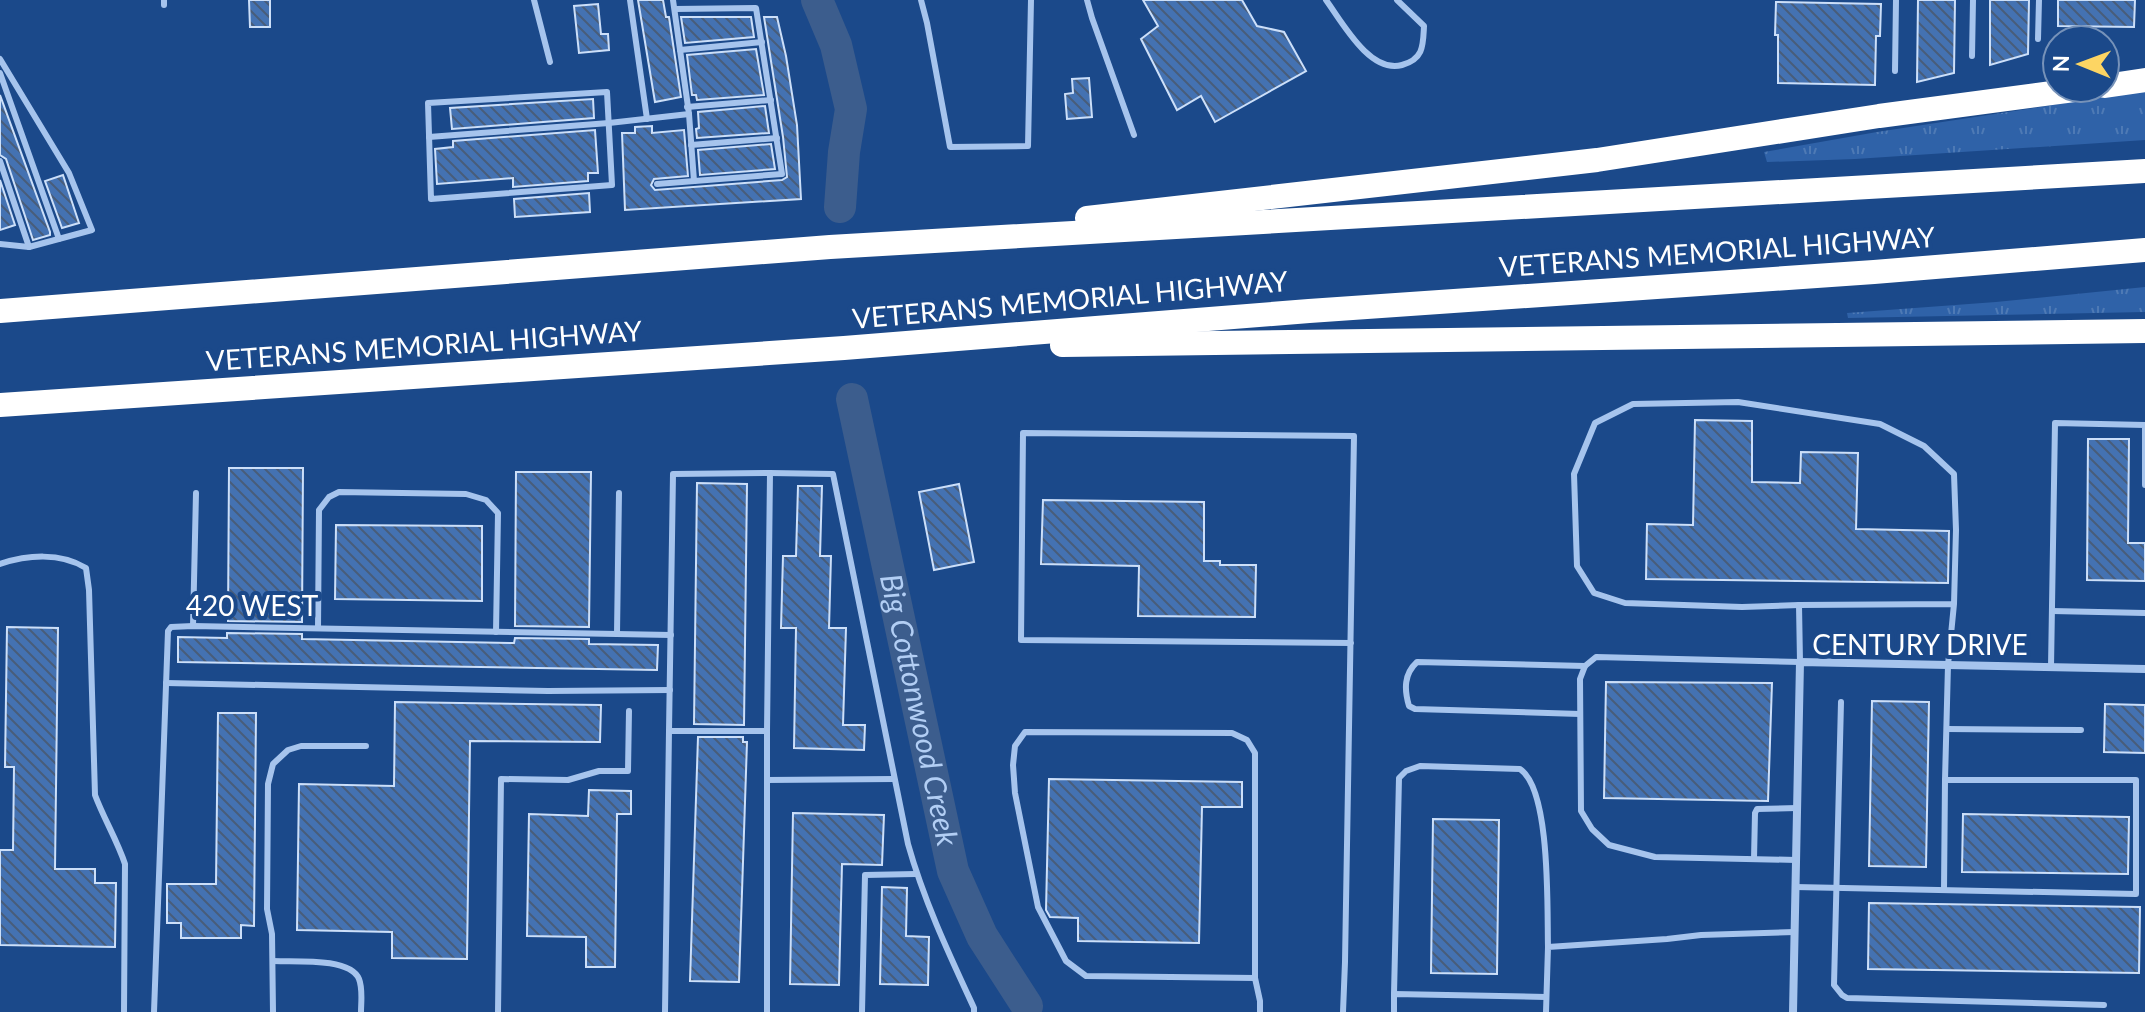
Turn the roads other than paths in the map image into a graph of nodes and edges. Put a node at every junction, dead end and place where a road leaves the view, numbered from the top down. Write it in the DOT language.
graph roads {
  1 [pos="534,0"];
  2 [pos="630,0"];
  3 [pos="673,0"];
  4 [pos="921,0"];
  5 [pos="1031,0"];
  6 [pos="1087,0"];
  7 [pos="1326,0"];
  8 [pos="1397,0"];
  9 [pos="1896,0"];
  10 [pos="1973,0"];
  11 [pos="2039,0"];
  12 [pos="675,9"];
  13 [pos="2038,39"];
  14 [pos="762,42"];
  15 [pos="680,50"];
  16 [pos="1972,56"];
  17 [pos="0,59"];
  18 [pos="550,62"];
  19 [pos="1895,71"];
  20 [pos="0,73"];
  21 [pos="2145,80"];
  22 [pos="2121,84"];
  23 [pos="2041,94"];
  24 [pos="771,100"];
  25 [pos="688,111"];
  26 [pos="647,119"];
  27 [pos="609,123"];
  28 [pos="1134,135"];
  29 [pos="429,137"];
  30 [pos="777,138"];
  31 [pos="691,145"];
  32 [pos="0,161"];
  33 [pos="2145,171"];
  34 [pos="694,181"];
  35 [pos="657,184"];
  36 [pos="59,239"];
  37 [pos="0,244"];
  38 [pos="29,247"];
  39 [pos="830,247"];
  40 [pos="2145,250"];
  41 [pos="0,311"];
  42 [pos="2145,331"];
  43 [pos="844,348"];
  44 [pos="0,405"];
  45 [pos="2145,442"];
  46 [pos="770,473"];
  47 [pos="2145,485"];
  48 [pos="196,493"];
  49 [pos="619,493"];
  50 [pos="0,564"];
  51 [pos="1954,604"];
  52 [pos="1799,605"];
  53 [pos="2052,611"];
  54 [pos="2145,613"];
  55 [pos="193,626"];
  56 [pos="318,628"];
  57 [pos="496,632"];
  58 [pos="617,634"];
  59 [pos="671,635"];
  60 [pos="1351,643"];
  61 [pos="1800,662"];
  62 [pos="1948,665"];
  63 [pos="1585,666"];
  64 [pos="2051,667"];
  65 [pos="2145,669"];
  66 [pos="166,683"];
  67 [pos="670,690"];
  68 [pos="1841,702"];
  69 [pos="629,711"];
  70 [pos="1580,714"];
  71 [pos="1947,729"];
  72 [pos="2081,730"];
  73 [pos="669,731"];
  74 [pos="767,731"];
  75 [pos="366,746"];
  76 [pos="894,779"];
  77 [pos="767,780"];
  78 [pos="1945,780"];
  79 [pos="1797,808"];
  80 [pos="2136,834"];
  81 [pos="2145,834"];
  82 [pos="1754,859"];
  83 [pos="1796,860"];
  84 [pos="916,874"];
  85 [pos="1795,887"];
  86 [pos="1838,888"];
  87 [pos="1944,890"];
  88 [pos="1794,932"];
  89 [pos="1548,947"];
  90 [pos="273,961"];
  91 [pos="1255,978"];
  92 [pos="1394,994"];
  93 [pos="1546,997"];
  94 [pos="1999,1003"];
  95 [pos="2104,1005"];
  96 [pos="124,1012"];
  97 [pos="154,1012"];
  98 [pos="273,1012"];
  99 [pos="361,1012"];
  100 [pos="498,1012"];
  101 [pos="665,1012"];
  102 [pos="767,1012"];
  103 [pos="862,1012"];
  104 [pos="974,1012"];
  105 [pos="1260,1012"];
  106 [pos="1343,1012"];
  107 [pos="1394,1012"];
  108 [pos="1546,1012"];
  109 [pos="1793,1012"];
  110 [pos="1999,1012"];
  1 -- 18 [label="lane"];
  2 -- 26 [label="lane"];
  3 -- 12 [label="lane"];
  4 -- 5 [label="lane"];
  6 -- 28 [label="lane"];
  7 -- 8 [label="lane"];
  9 -- 19 [label="lane"];
  10 -- 16 [label="lane"];
  11 -- 13 [label="lane"];
  12 -- 14 [label="lane"];
  12 -- 15 [label="lane"];
  14 -- 15 [label="lane"];
  14 -- 24 [label="lane"];
  15 -- 25 [label="lane"];
  17 -- 36 [label="lane"];
  20 -- 36 [label="lane"];
  21 -- 22 [label="highway"];
  23 -- 39 [label="highway"];
  24 -- 25 [label="lane"];
  24 -- 30 [label="lane"];
  25 -- 26 [label="lane"];
  25 -- 31 [label="lane"];
  26 -- 27 [label="lane"];
  27 -- 29 [label="lane"];
  27 -- 29 [label="lane"];
  27 -- 29 [label="lane"];
  30 -- 31 [label="lane"];
  30 -- 34 [label="lane"];
  31 -- 34 [label="lane"];
  32 -- 38 [label="lane"];
  33 -- 39 [label="highway, VETERANS MEMORIAL HIGHWAY"];
  34 -- 35 [label="lane"];
  36 -- 38 [label="lane"];
  37 -- 38 [label="lane"];
  39 -- 41 [label="highway, VETERANS MEMORIAL HIGHWAY"];
  40 -- 43 [label="highway, VETERANS MEMORIAL HIGHWAY"];
  42 -- 43 [label="highway"];
  43 -- 44 [label="highway, VETERANS MEMORIAL HIGHWAY"];
  45 -- 47 [label="lane"];
  45 -- 53 [label="lane"];
  46 -- 59 [label="lane"];
  46 -- 74 [label="lane"];
  46 -- 76 [label="lane"];
  48 -- 55 [label="lane"];
  49 -- 58 [label="lane"];
  50 -- 96 [label="lane"];
  51 -- 52 [label="lane"];
  51 -- 52 [label="lane"];
  51 -- 62 [label="lane"];
  52 -- 61 [label="lane"];
  53 -- 54 [label="lane"];
  53 -- 64 [label="lane"];
  55 -- 56 [label="lane, 420 WEST"];
  55 -- 66 [label="lane, 420 WEST"];
  56 -- 57 [label="lane, 420 WEST"];
  56 -- 57 [label="lane"];
  57 -- 58 [label="lane, 420 WEST"];
  58 -- 59 [label="lane, 420 WEST"];
  59 -- 67 [label="lane"];
  60 -- 60 [label="lane"];
  60 -- 106 [label="lane"];
  61 -- 62 [label="street, CENTURY DRIVE"];
  61 -- 63 [label="lane"];
  61 -- 79 [label="street, CENTURY DRIVE"];
  62 -- 64 [label="street, CENTURY DRIVE"];
  62 -- 71 [label="lane"];
  63 -- 70 [label="lane"];
  63 -- 70 [label="lane"];
  64 -- 65 [label="street, CENTURY DRIVE"];
  66 -- 67 [label="lane"];
  66 -- 97 [label="lane, 420 WEST"];
  67 -- 73 [label="lane"];
  68 -- 86 [label="lane"];
  69 -- 100 [label="lane"];
  70 -- 82 [label="lane"];
  71 -- 72 [label="lane"];
  71 -- 78 [label="lane"];
  73 -- 74 [label="lane"];
  73 -- 101 [label="lane"];
  74 -- 77 [label="lane"];
  75 -- 90 [label="lane"];
  76 -- 77 [label="lane"];
  76 -- 84 [label="lane"];
  77 -- 102 [label="lane"];
  78 -- 80 [label="lane"];
  78 -- 87 [label="lane"];
  79 -- 82 [label="lane"];
  79 -- 83 [label="street, CENTURY DRIVE"];
  80 -- 81 [label="lane"];
  80 -- 87 [label="lane"];
  82 -- 83 [label="lane"];
  83 -- 85 [label="street, CENTURY DRIVE"];
  84 -- 103 [label="lane"];
  84 -- 104 [label="lane"];
  85 -- 86 [label="lane"];
  85 -- 88 [label="street, CENTURY DRIVE"];
  86 -- 87 [label="lane"];
  86 -- 94 [label="lane"];
  88 -- 89 [label="lane"];
  88 -- 109 [label="street, CENTURY DRIVE"];
  89 -- 92 [label="lane"];
  89 -- 93 [label="lane"];
  90 -- 98 [label="lane"];
  90 -- 99 [label="lane"];
  91 -- 91 [label="lane"];
  91 -- 105 [label="lane"];
  92 -- 93 [label="lane"];
  92 -- 107 [label="lane"];
  93 -- 108 [label="lane"];
  94 -- 95 [label="lane"];
  94 -- 110 [label="lane"];
}
